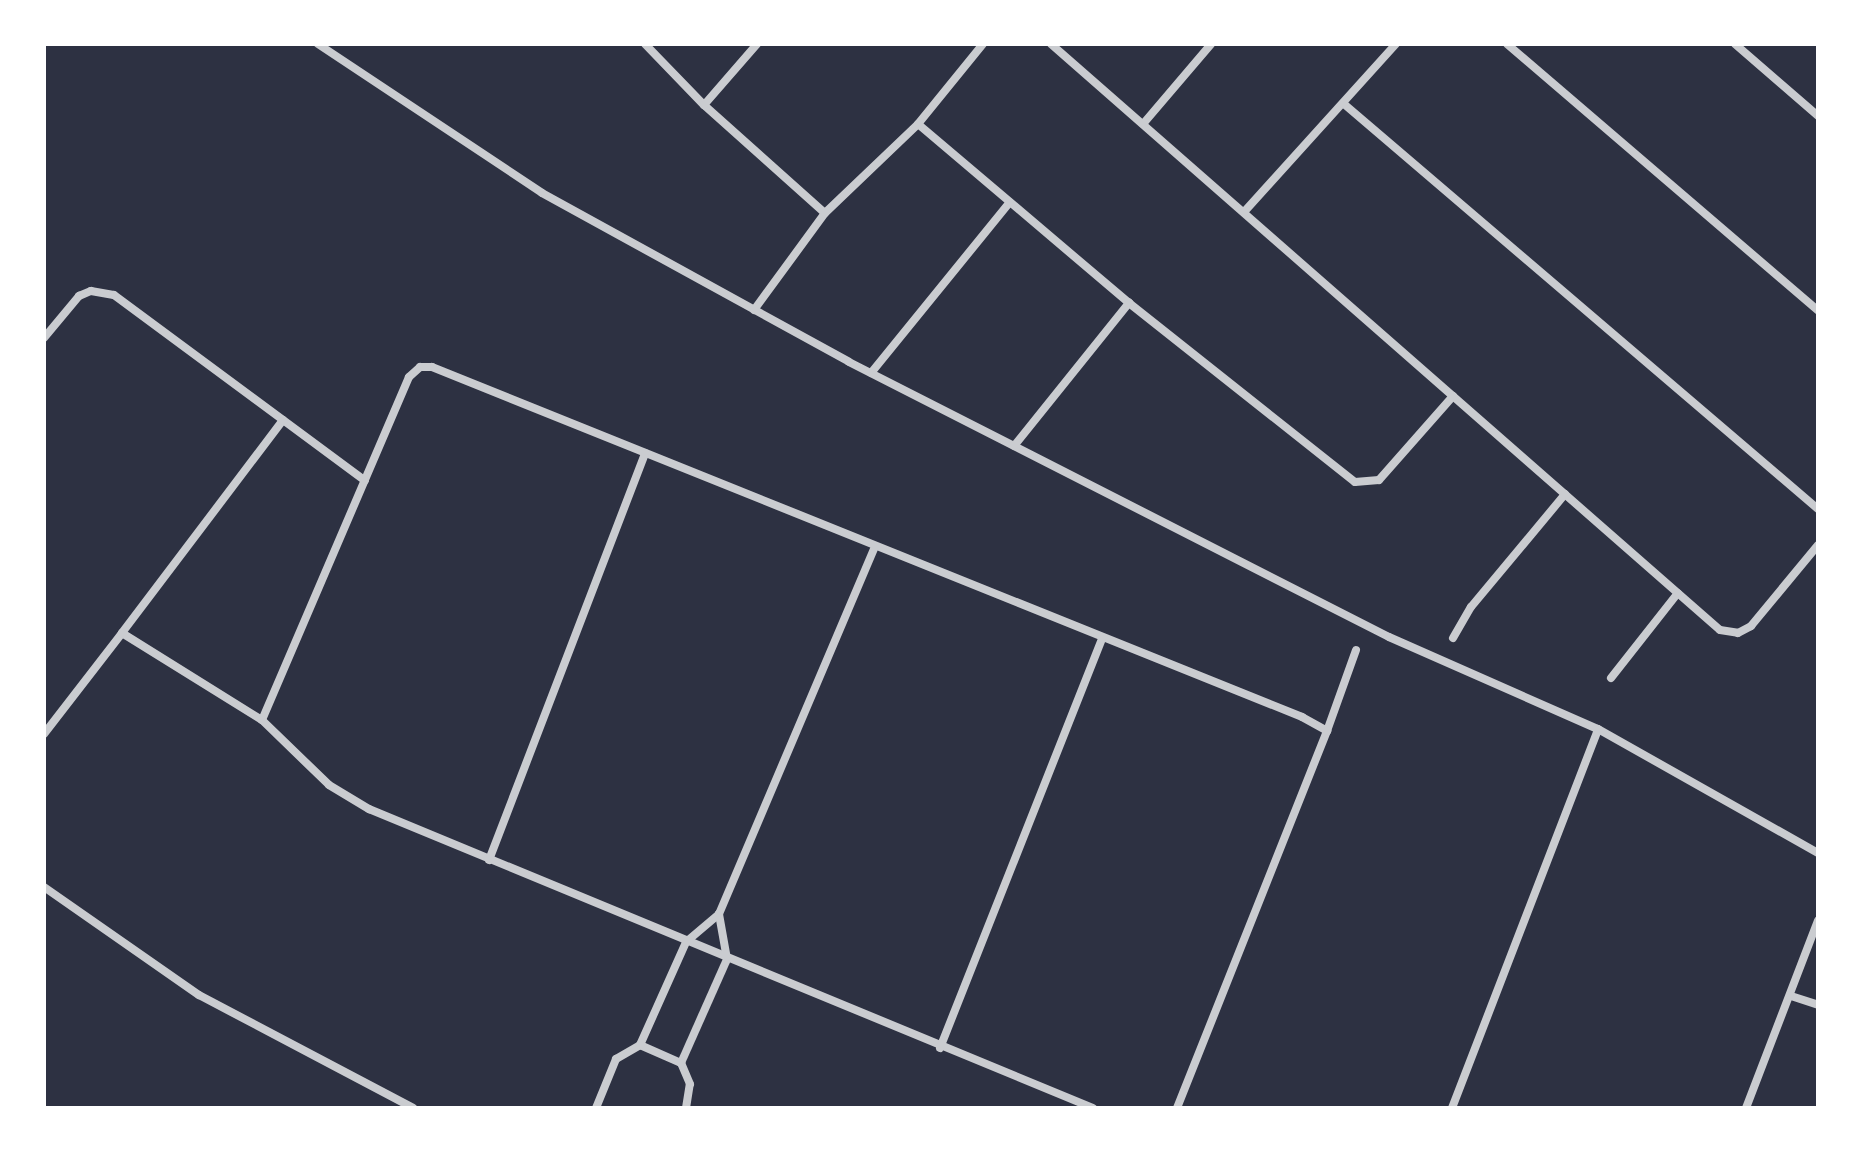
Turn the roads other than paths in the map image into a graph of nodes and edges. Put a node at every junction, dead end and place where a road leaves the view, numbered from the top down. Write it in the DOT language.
graph roads {
  1 [pos="318,44"];
  2 [pos="645,44"];
  3 [pos="757,44"];
  4 [pos="983,44"];
  5 [pos="1051,44"];
  6 [pos="1211,44"];
  7 [pos="1396,44"];
  8 [pos="1507,44"];
  9 [pos="1735,44"];
  10 [pos="1344,104"];
  11 [pos="704,105"];
  12 [pos="1818,116"];
  13 [pos="918,124"];
  14 [pos="1143,124"];
  15 [pos="1010,202"];
  16 [pos="1244,212"];
  17 [pos="825,213"];
  18 [pos="1129,303"];
  19 [pos="754,310"];
  20 [pos="1818,311"];
  21 [pos="44,338"];
  22 [pos="871,373"];
  23 [pos="1453,396"];
  24 [pos="283,420"];
  25 [pos="1014,446"];
  26 [pos="645,453"];
  27 [pos="365,481"];
  28 [pos="1565,494"];
  29 [pos="1818,509"];
  30 [pos="1818,545"];
  31 [pos="875,547"];
  32 [pos="1678,593"];
  33 [pos="122,633"];
  34 [pos="1453,638"];
  35 [pos="1101,641"];
  36 [pos="1356,650"];
  37 [pos="1611,678"];
  38 [pos="262,720"];
  39 [pos="1598,729"];
  40 [pos="1327,731"];
  41 [pos="44,734"];
  42 [pos="1818,853"];
  43 [pos="489,860"];
  44 [pos="44,887"];
  45 [pos="719,914"];
  46 [pos="1818,920"];
  47 [pos="686,942"];
  48 [pos="727,959"];
  49 [pos="1791,996"];
  50 [pos="1818,1005"];
  51 [pos="640,1045"];
  52 [pos="940,1048"];
  53 [pos="681,1063"];
  54 [pos="413,1108"];
  55 [pos="596,1108"];
  56 [pos="686,1108"];
  57 [pos="1093,1108"];
  58 [pos="1177,1108"];
  59 [pos="1452,1108"];
  60 [pos="1746,1108"];
  1 -- 19 [label="street"];
  2 -- 11 [label="street"];
  3 -- 11 [label="street"];
  4 -- 13 [label="street"];
  5 -- 14 [label="street"];
  6 -- 14 [label="street"];
  7 -- 10 [label="street"];
  8 -- 20 [label="street"];
  9 -- 12 [label="street"];
  10 -- 16 [label="street"];
  10 -- 29 [label="street"];
  11 -- 17 [label="street"];
  13 -- 15 [label="street"];
  13 -- 17 [label="street"];
  14 -- 16 [label="street"];
  15 -- 18 [label="street"];
  15 -- 22 [label="street"];
  16 -- 23 [label="street"];
  17 -- 19 [label="street"];
  18 -- 23 [label="street"];
  18 -- 25 [label="street"];
  19 -- 22 [label="street"];
  21 -- 24 [label="street"];
  22 -- 25 [label="street"];
  23 -- 28 [label="street"];
  24 -- 27 [label="street"];
  24 -- 33 [label="street"];
  25 -- 39 [label="street"];
  26 -- 27 [label="street"];
  26 -- 31 [label="street"];
  26 -- 43 [label="street"];
  27 -- 38 [label="street"];
  28 -- 32 [label="street"];
  28 -- 34 [label="street"];
  30 -- 32 [label="street"];
  31 -- 35 [label="street"];
  31 -- 45 [label="street"];
  32 -- 37 [label="street"];
  33 -- 38 [label="street"];
  33 -- 41 [label="street"];
  35 -- 40 [label="street"];
  35 -- 52 [label="street"];
  36 -- 40 [label="street"];
  38 -- 43 [label="street"];
  39 -- 42 [label="street"];
  39 -- 59 [label="street"];
  40 -- 58 [label="street"];
  43 -- 47 [label="street"];
  44 -- 54 [label="street"];
  45 -- 47 [label="street"];
  45 -- 48 [label="street"];
  46 -- 49 [label="street"];
  47 -- 48 [label="street"];
  47 -- 51 [label="street"];
  48 -- 52 [label="street"];
  48 -- 53 [label="street"];
  49 -- 50 [label="street"];
  49 -- 60 [label="street"];
  51 -- 53 [label="street"];
  51 -- 55 [label="street"];
  52 -- 57 [label="street"];
  53 -- 56 [label="street"];
}
